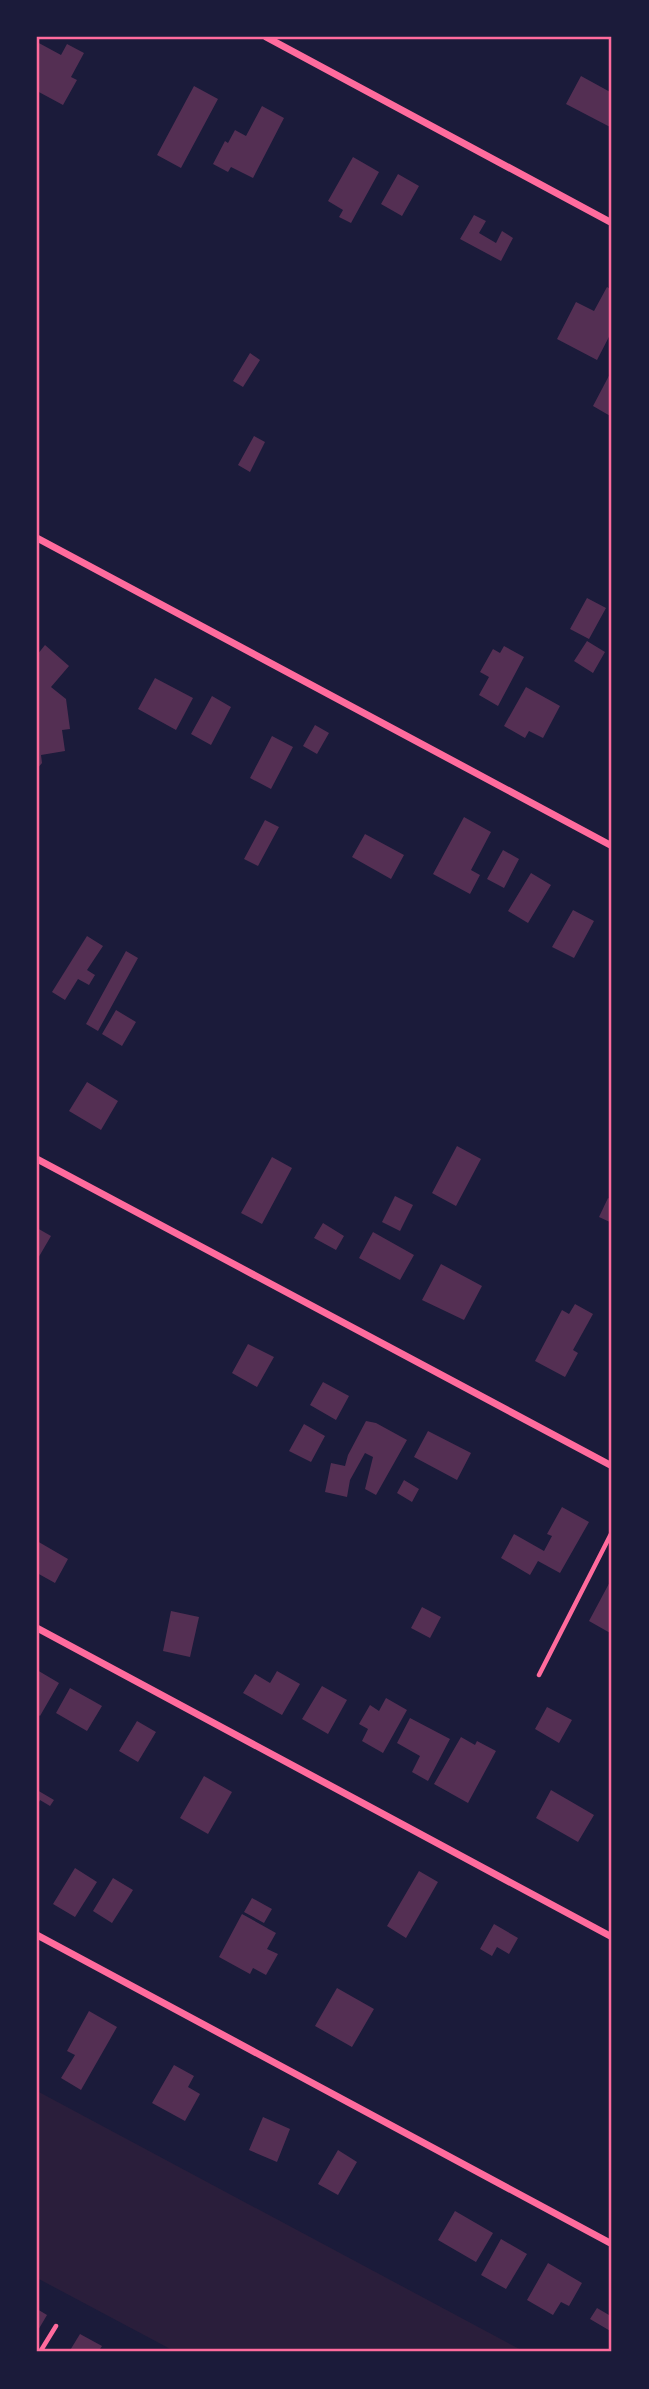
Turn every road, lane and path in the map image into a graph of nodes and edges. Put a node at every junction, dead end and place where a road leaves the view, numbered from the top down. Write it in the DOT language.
graph roads {
  1 [pos="266,37"];
  2 [pos="612,223"];
  3 [pos="37,538"];
  4 [pos="612,846"];
  5 [pos="37,1159"];
  6 [pos="612,1466"];
  7 [pos="612,1532"];
  8 [pos="37,1628"];
  9 [pos="539,1675"];
  10 [pos="37,1935"];
  11 [pos="612,1937"];
  12 [pos="612,2244"];
  13 [pos="56,2326"];
  14 [pos="40,2352"];
  1 -- 2 [label="street"];
  3 -- 4 [label="street"];
  5 -- 6 [label="street"];
  7 -- 9 [label="lane"];
  8 -- 11 [label="street"];
  10 -- 12 [label="street"];
  13 -- 14 [label="lane"];
}
